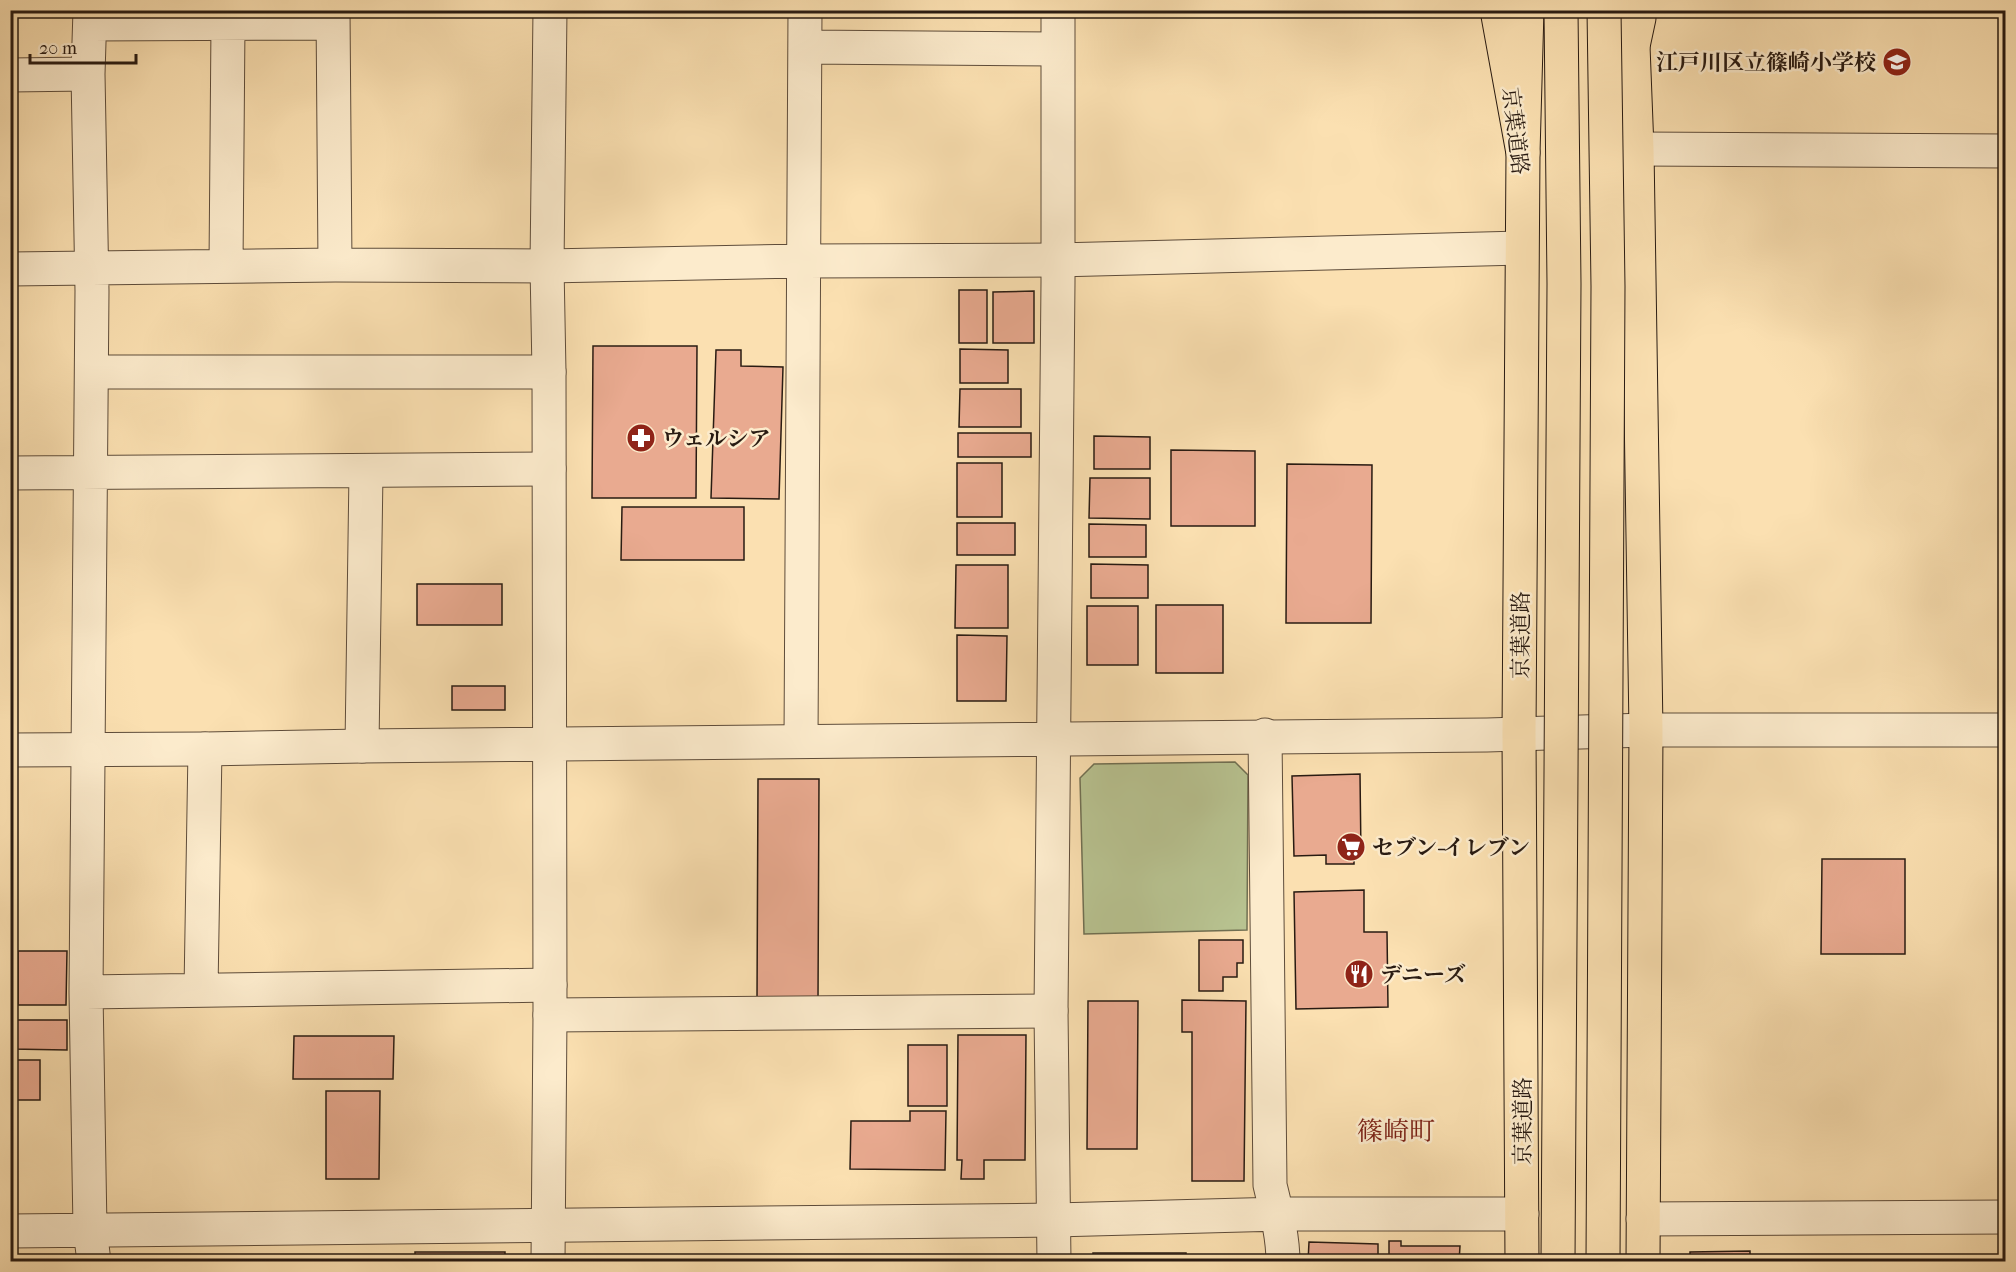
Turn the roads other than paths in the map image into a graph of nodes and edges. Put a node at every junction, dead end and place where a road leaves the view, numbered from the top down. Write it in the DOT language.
graph roads {
  1 [pos="550,10"];
  2 [pos="805,10"];
  3 [pos="1058,10"];
  4 [pos="1497,10"];
  5 [pos="1527,10"];
  6 [pos="1561,10"];
  7 [pos="1604,10"];
  8 [pos="1632,10"];
  9 [pos="1640,10"];
  10 [pos="90,17"];
  11 [pos="333,17"];
  12 [pos="228,24"];
  13 [pos="1633,46"];
  14 [pos="805,47"];
  15 [pos="1057,49"];
  16 [pos="88,74"];
  17 [pos="10,75"];
  18 [pos="1637,149"];
  19 [pos="2006,151"];
  20 [pos="1523,153"];
  21 [pos="1521,248"];
  22 [pos="1057,260"];
  23 [pos="803,261"];
  24 [pos="335,265"];
  25 [pos="226,266"];
  26 [pos="547,267"];
  27 [pos="92,268"];
  28 [pos="10,269"];
  29 [pos="92,372"];
  30 [pos="549,372"];
  31 [pos="549,470"];
  32 [pos="366,472"];
  33 [pos="10,473"];
  34 [pos="91,474"];
  35 [pos="1646,730"];
  36 [pos="2006,730"];
  37 [pos="1519,734"];
  38 [pos="1265,735"];
  39 [pos="1053,739"];
  40 [pos="801,741"];
  41 [pos="549,745"];
  42 [pos="362,746"];
  43 [pos="87,749"];
  44 [pos="205,749"];
  45 [pos="10,750"];
  46 [pos="201,990"];
  47 [pos="86,992"];
  48 [pos="550,1000"];
  49 [pos="1051,1011"];
  50 [pos="1277,1214"];
  51 [pos="1522,1214"];
  52 [pos="2006,1217"];
  53 [pos="1643,1219"];
  54 [pos="1055,1220"];
  55 [pos="548,1226"];
  56 [pos="90,1229"];
  57 [pos="10,1231"];
  58 [pos="94,1262"];
  59 [pos="548,1262"];
  60 [pos="1054,1262"];
  61 [pos="1282,1262"];
  62 [pos="1522,1262"];
  63 [pos="1558,1262"];
  64 [pos="1604,1262"];
  65 [pos="1643,1262"];
  1 -- 26 [label="street"];
  2 -- 14 [label="street"];
  3 -- 15 [label="street"];
  4 -- 20 [label="highway, 京葉道路"];
  5 -- 20 [label="highway"];
  6 -- 63 [label="highway, 京葉道路, bridge"];
  7 -- 64 [label="highway, bridge"];
  8 -- 13 [label="highway"];
  9 -- 13 [label="highway"];
  10 -- 12 [label="street"];
  10 -- 16 [label="street"];
  11 -- 12 [label="street"];
  11 -- 24 [label="street"];
  12 -- 25 [label="street"];
  13 -- 18 [label="highway"];
  14 -- 15 [label="street"];
  14 -- 23 [label="street"];
  15 -- 22 [label="street"];
  16 -- 17 [label="street"];
  16 -- 27 [label="street"];
  18 -- 19 [label="street"];
  18 -- 35 [label="highway"];
  20 -- 21 [label="highway, 京葉道路"];
  21 -- 22 [label="street"];
  21 -- 37 [label="highway, 京葉道路"];
  22 -- 23 [label="street"];
  22 -- 39 [label="street"];
  23 -- 26 [label="street"];
  23 -- 40 [label="street"];
  24 -- 25 [label="street"];
  24 -- 26 [label="street"];
  25 -- 27 [label="street"];
  26 -- 30 [label="street"];
  27 -- 28 [label="street"];
  27 -- 29 [label="street"];
  29 -- 30 [label="street"];
  29 -- 34 [label="street"];
  30 -- 31 [label="street"];
  31 -- 32 [label="street"];
  31 -- 41 [label="street"];
  32 -- 34 [label="street"];
  32 -- 42 [label="street"];
  33 -- 34 [label="street"];
  34 -- 43 [label="street"];
  35 -- 36 [label="street"];
  35 -- 37 [label="street"];
  35 -- 53 [label="highway"];
  37 -- 38 [label="street"];
  37 -- 51 [label="highway, 京葉道路"];
  38 -- 39 [label="street"];
  38 -- 50 [label="street"];
  39 -- 40 [label="street"];
  39 -- 49 [label="street"];
  40 -- 41 [label="street"];
  41 -- 42 [label="street"];
  41 -- 48 [label="street"];
  42 -- 44 [label="street"];
  43 -- 44 [label="street"];
  43 -- 45 [label="street"];
  43 -- 47 [label="street"];
  44 -- 46 [label="street"];
  46 -- 47 [label="street"];
  46 -- 48 [label="street"];
  47 -- 56 [label="street"];
  48 -- 49 [label="street"];
  48 -- 55 [label="street"];
  49 -- 54 [label="street"];
  50 -- 51 [label="street"];
  50 -- 54 [label="street"];
  50 -- 61 [label="street"];
  51 -- 62 [label="highway, 京葉道路"];
  52 -- 53 [label="street"];
  53 -- 65 [label="highway"];
  54 -- 55 [label="street"];
  54 -- 60 [label="street"];
  55 -- 56 [label="street"];
  55 -- 59 [label="street"];
  56 -- 57 [label="street"];
  56 -- 58 [label="street"];
}
